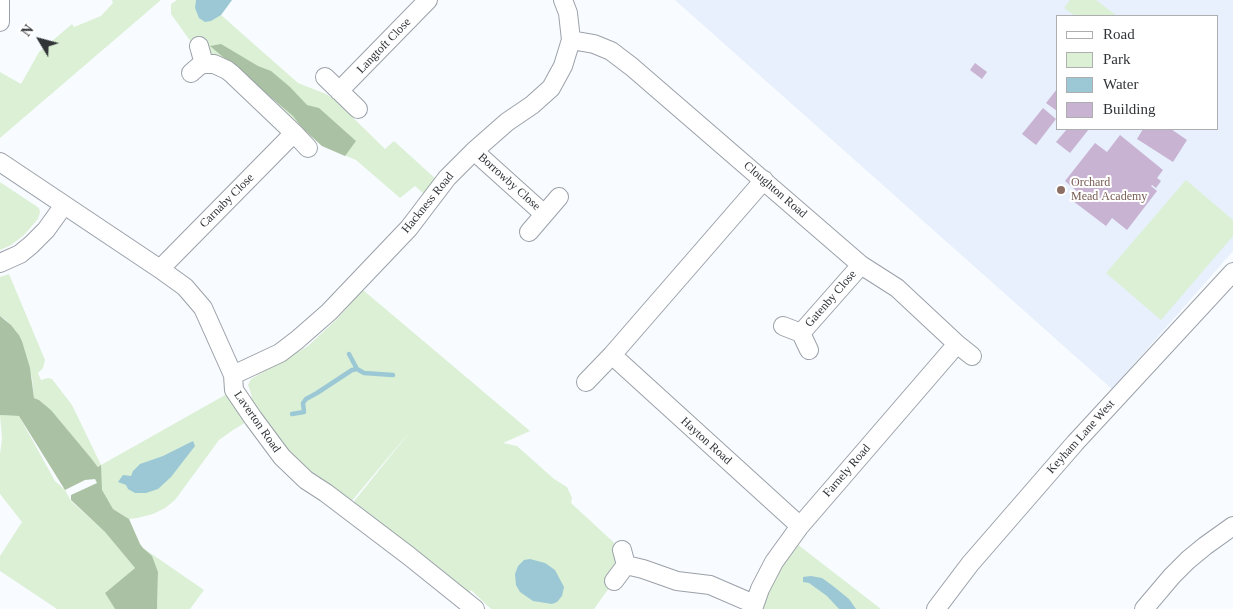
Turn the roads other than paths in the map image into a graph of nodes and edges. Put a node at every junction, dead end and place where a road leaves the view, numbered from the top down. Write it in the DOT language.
graph roads {
  1 [pos="0,0"];
  2 [pos="428,0"];
  3 [pos="563,0"];
  4 [pos="0,22"];
  5 [pos="571,40"];
  6 [pos="199,46"];
  7 [pos="325,78"];
  8 [pos="339,91"];
  9 [pos="358,109"];
  10 [pos="294,134"];
  11 [pos="308,148"];
  12 [pos="474,151"];
  13 [pos="0,162"];
  14 [pos="764,180"];
  15 [pos="559,197"];
  16 [pos="64,205"];
  17 [pos="544,214"];
  18 [pos="529,232"];
  19 [pos="0,264"];
  20 [pos="861,265"];
  21 [pos="160,269"];
  22 [pos="1233,272"];
  23 [pos="783,326"];
  24 [pos="801,333"];
  25 [pos="957,344"];
  26 [pos="809,350"];
  27 [pos="612,355"];
  28 [pos="972,356"];
  29 [pos="233,375"];
  30 [pos="586,382"];
  31 [pos="800,526"];
  32 [pos="1233,526"];
  33 [pos="614,581"];
  34 [pos="753,607"];
  35 [pos="475,609"];
  36 [pos="936,609"];
  37 [pos="1144,609"];
  1 -- 4 [label="street"];
  2 -- 8 [label="street, Langtoft Close"];
  3 -- 5 [label="street, Hackness Road"];
  5 -- 12 [label="street, Hackness Road"];
  5 -- 14 [label="street, Cloughton Road"];
  6 -- 10 [label="street"];
  7 -- 8 [label="street"];
  8 -- 9 [label="street"];
  10 -- 11 [label="street"];
  10 -- 21 [label="street, Carnaby Close"];
  12 -- 17 [label="street, Borrowby Close"];
  12 -- 29 [label="street, Hackness Road"];
  13 -- 16 [label="street, Laverton Road"];
  14 -- 20 [label="street, Cloughton Road"];
  14 -- 27 [label="street"];
  15 -- 17 [label="street, Borrowby Close"];
  16 -- 19 [label="street"];
  16 -- 21 [label="street, Laverton Road"];
  17 -- 18 [label="street, Borrowby Close"];
  20 -- 24 [label="street, Gatenby Close"];
  20 -- 25 [label="street, Cloughton Road"];
  21 -- 29 [label="street, Laverton Road"];
  22 -- 36 [label="street, Keyham Lane West"];
  23 -- 24 [label="street, Gatenby Close"];
  24 -- 26 [label="street, Gatenby Close"];
  25 -- 28 [label="street, Cloughton Road"];
  25 -- 31 [label="street, Farnely Road"];
  27 -- 30 [label="street"];
  27 -- 31 [label="street, Hayton Road"];
  29 -- 35 [label="street, Laverton Road"];
  31 -- 34 [label="street, Farnely Road"];
  32 -- 37 [label="street"];
  33 -- 34 [label="street"];
}
